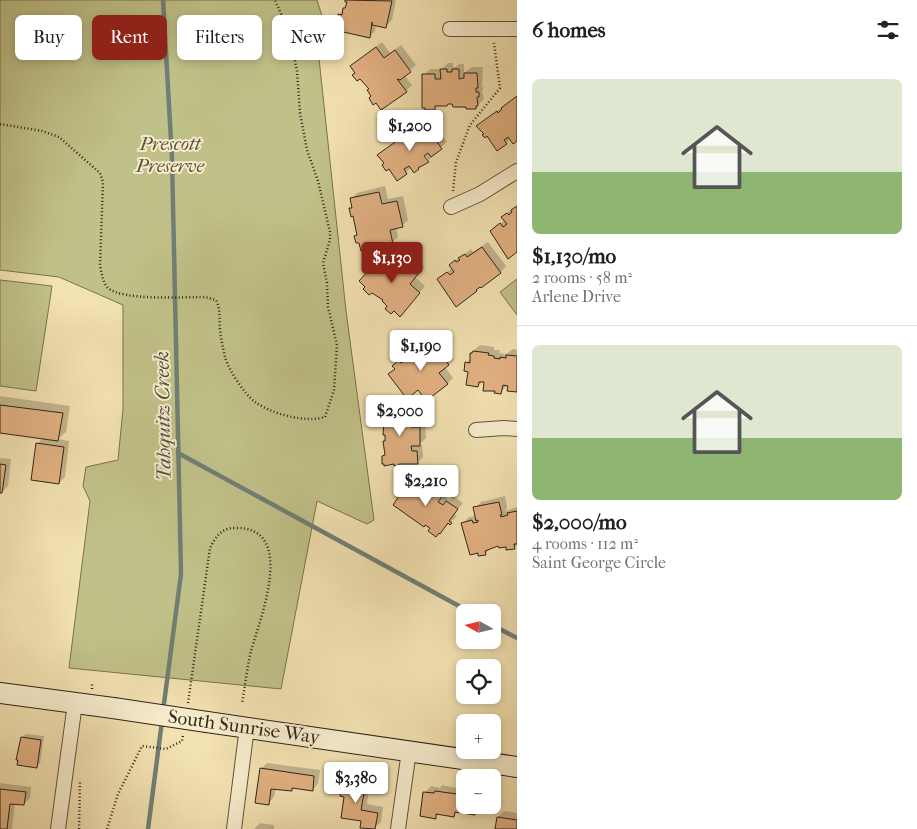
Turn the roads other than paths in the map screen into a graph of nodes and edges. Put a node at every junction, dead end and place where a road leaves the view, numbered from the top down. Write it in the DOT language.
graph roads {
  1 [pos="450,29"];
  2 [pos="517,29"];
  3 [pos="517,171"];
  4 [pos="451,207"];
  5 [pos="476,430"];
  6 [pos="517,430"];
  7 [pos="0,693"];
  8 [pos="75,703"];
  9 [pos="247,727"];
  10 [pos="409,751"];
  11 [pos="517,767"];
  12 [pos="58,829"];
  13 [pos="234,829"];
  14 [pos="398,829"];
  1 -- 2 [label="street"];
  3 -- 4 [label="street"];
  5 -- 6 [label="street"];
  7 -- 8 [label="main road, South Sunrise Way"];
  8 -- 9 [label="main road, South Sunrise Way, bridge"];
  8 -- 12 [label="street"];
  9 -- 10 [label="main road, South Sunrise Way"];
  9 -- 13 [label="street"];
  10 -- 11 [label="main road, South Sunrise Way"];
  10 -- 14 [label="street"];
}
